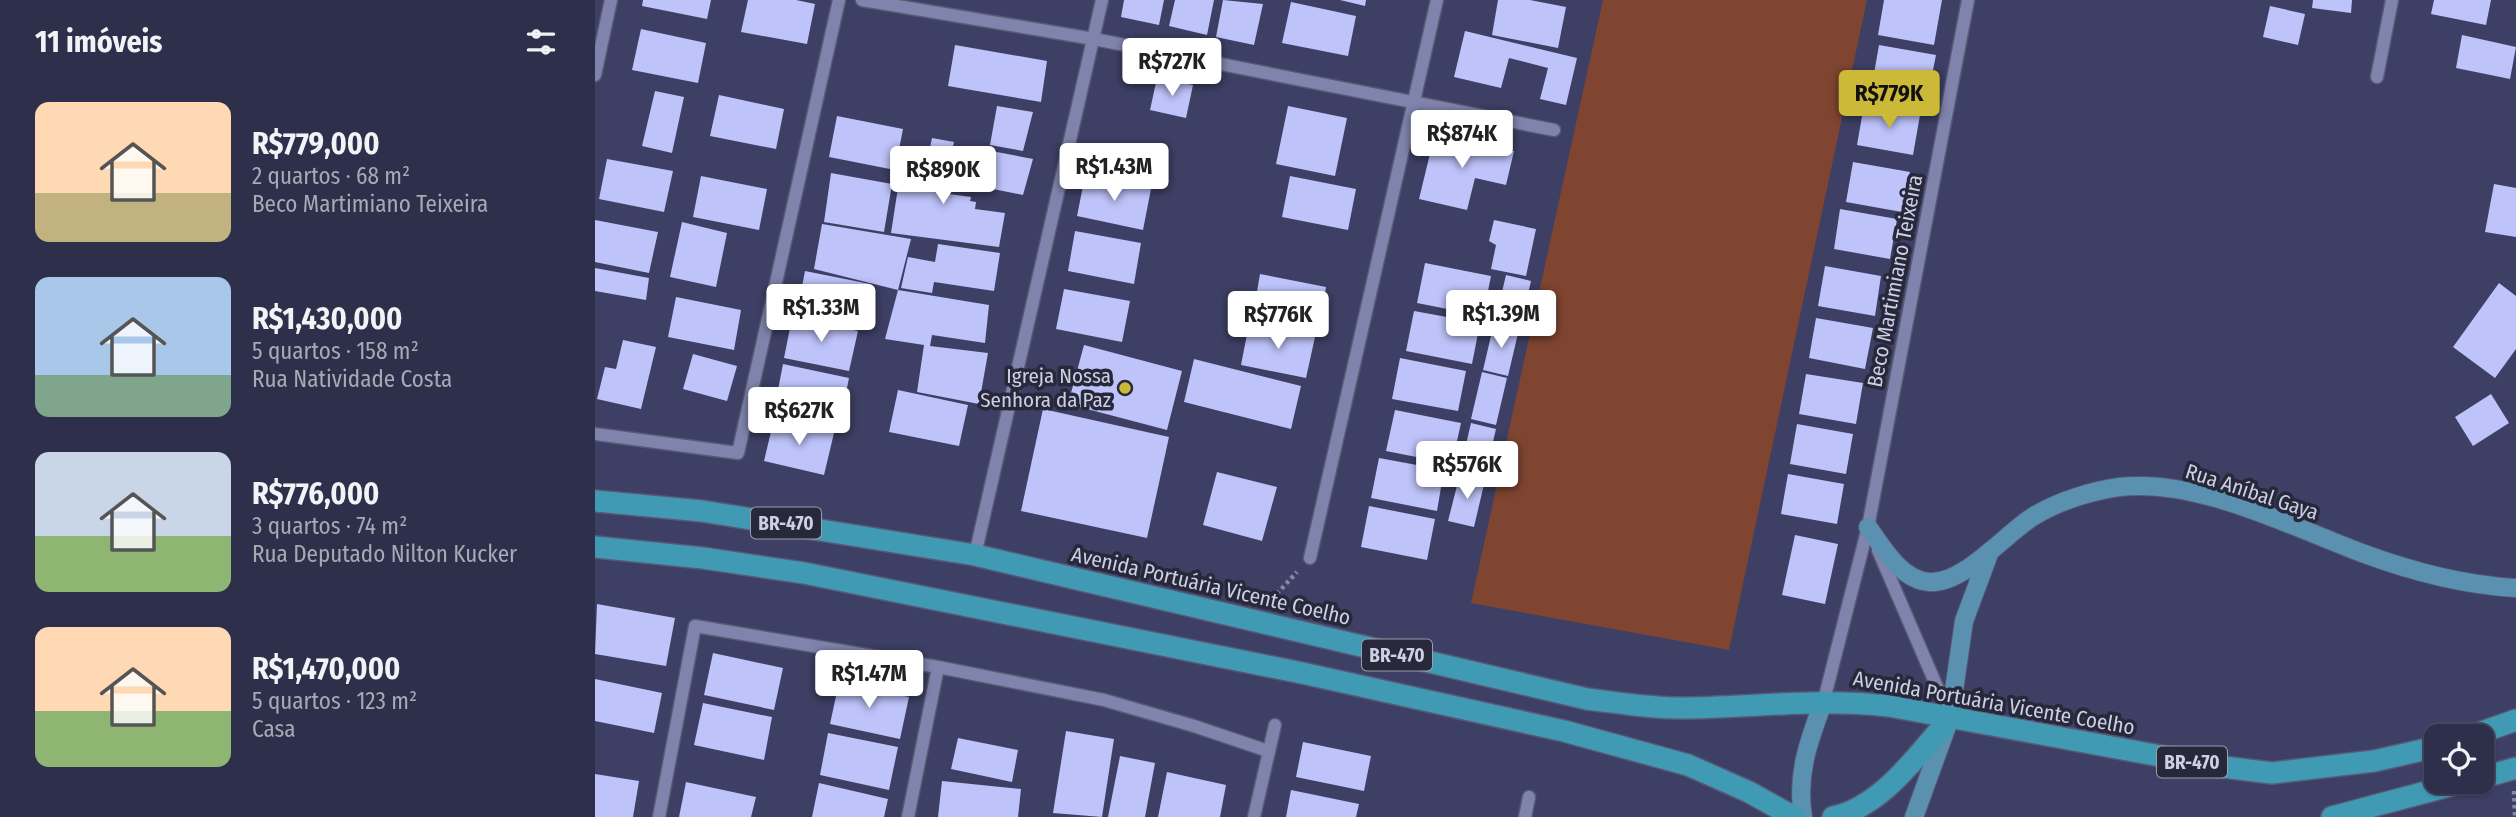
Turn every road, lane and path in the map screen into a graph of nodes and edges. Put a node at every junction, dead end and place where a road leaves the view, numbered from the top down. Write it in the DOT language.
graph roads {
  1 [pos="611,0"];
  2 [pos="839,0"];
  3 [pos="862,0"];
  4 [pos="1102,0"];
  5 [pos="1437,0"];
  6 [pos="1968,0"];
  7 [pos="2392,0"];
  8 [pos="1094,39"];
  9 [pos="595,75"];
  10 [pos="2377,77"];
  11 [pos="1414,102"];
  12 [pos="1554,130"];
  13 [pos="595,434"];
  14 [pos="595,501"];
  15 [pos="1868,527"];
  16 [pos="595,547"];
  17 [pos="1991,548"];
  18 [pos="975,555"];
  19 [pos="1310,558"];
  20 [pos="2516,588"];
  21 [pos="1253,621"];
  22 [pos="938,667"];
  23 [pos="1824,700"];
  24 [pos="1950,718"];
  25 [pos="2516,720"];
  26 [pos="1275,725"];
  27 [pos="2494,728"];
  28 [pos="2424,750"];
  29 [pos="1268,751"];
  30 [pos="2516,768"];
  31 [pos="2494,774"];
  32 [pos="2424,793"];
  33 [pos="1529,797"];
  34 [pos="659,817"];
  35 [pos="908,817"];
  36 [pos="1254,817"];
  37 [pos="1525,817"];
  38 [pos="1794,817"];
  39 [pos="1803,817"];
  40 [pos="1833,817"];
  41 [pos="1914,817"];
  42 [pos="2332,817"];
  1 -- 9 [label="street"];
  2 -- 13 [label="street"];
  3 -- 8 [label="street"];
  4 -- 8 [label="street"];
  5 -- 11 [label="street"];
  6 -- 15 [label="street, Beco Martimiano Teixeira"];
  7 -- 10 [label="street"];
  8 -- 11 [label="street"];
  8 -- 18 [label="street"];
  11 -- 12 [label="street"];
  11 -- 19 [label="street"];
  14 -- 18 [label="highway, Avenida Portuária Vicente Coelho / BR-470"];
  15 -- 17 [label="main road, Rua Aníbal Gaya"];
  15 -- 23 [label="street, Beco Martimiano Teixeira"];
  15 -- 24 [label="street"];
  16 -- 38 [label="highway, BR-470"];
  17 -- 20 [label="main road, Rua Aníbal Gaya"];
  17 -- 24 [label="main road"];
  18 -- 21 [label="highway, Avenida Portuária Vicente Coelho / BR-470"];
  19 -- 21 [label="path"];
  21 -- 23 [label="highway, Avenida Portuária Vicente Coelho / BR-470"];
  22 -- 29 [label="street"];
  22 -- 34 [label="street"];
  22 -- 35 [label="street"];
  23 -- 24 [label="highway, Avenida Portuária Vicente Coelho / BR-470"];
  23 -- 39 [label="main road"];
  24 -- 28 [label="highway, Avenida Portuária Vicente Coelho / BR-470"];
  24 -- 40 [label="highway"];
  24 -- 41 [label="main road"];
  25 -- 27 [label="highway"];
  26 -- 29 [label="street"];
  29 -- 36 [label="street"];
  30 -- 31 [label="highway"];
  32 -- 42 [label="highway"];
  33 -- 37 [label="street"];
}
